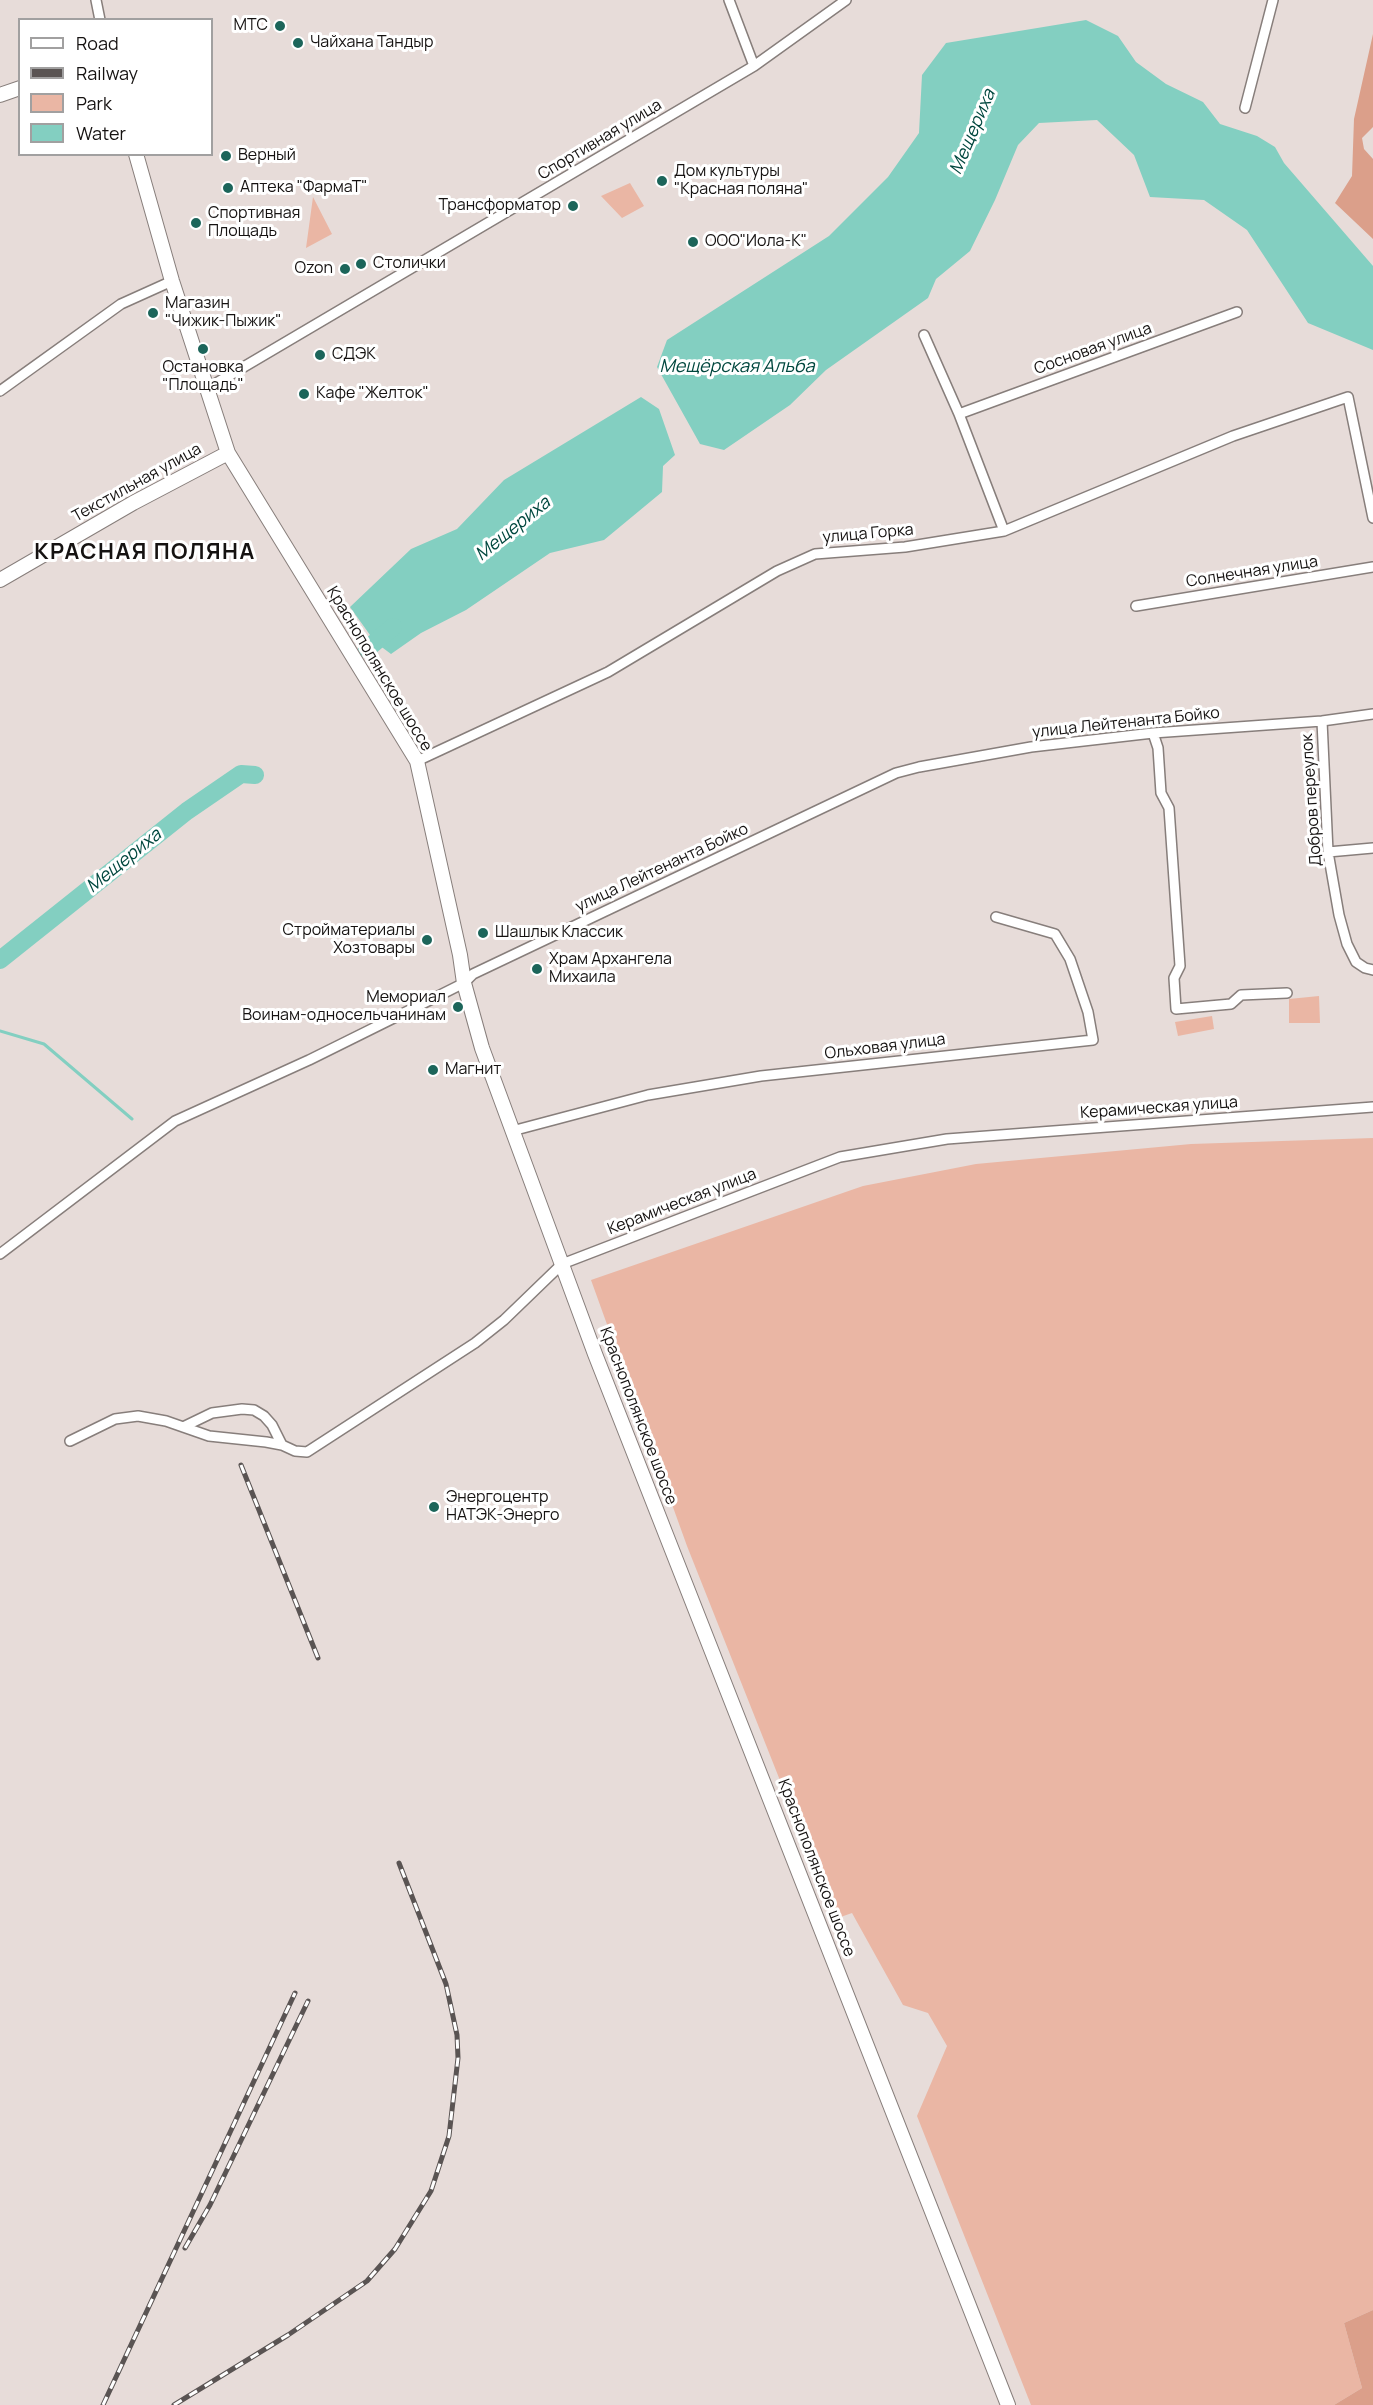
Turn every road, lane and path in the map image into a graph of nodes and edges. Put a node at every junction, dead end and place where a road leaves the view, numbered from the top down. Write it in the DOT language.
graph roads {
  1 [pos="96,0"];
  2 [pos="729,0"];
  3 [pos="846,0"];
  4 [pos="1273,0"];
  5 [pos="100,18"];
  6 [pos="754,66"];
  7 [pos="18,89"];
  8 [pos="0,95"];
  9 [pos="1245,108"];
  10 [pos="137,156"];
  11 [pos="172,281"];
  12 [pos="1237,312"];
  13 [pos="924,335"];
  14 [pos="208,388"];
  15 [pos="0,390"];
  16 [pos="959,414"];
  17 [pos="228,453"];
  18 [pos="1373,518"];
  19 [pos="1004,531"];
  20 [pos="1373,567"];
  21 [pos="0,580"];
  22 [pos="1136,606"];
  23 [pos="1373,714"];
  24 [pos="1322,721"];
  25 [pos="1153,734"];
  26 [pos="417,761"];
  27 [pos="1373,848"];
  28 [pos="1328,852"];
  29 [pos="996,917"];
  30 [pos="1373,970"];
  31 [pos="464,983"];
  32 [pos="1287,993"];
  33 [pos="1373,1107"];
  34 [pos="512,1131"];
  35 [pos="0,1254"];
  36 [pos="562,1264"];
  37 [pos="183,1427"];
  38 [pos="70,1441"];
  39 [pos="282,1445"];
  40 [pos="1008,2405"];
  1 -- 5 [label="street"];
  2 -- 6 [label="street"];
  3 -- 6 [label="street, Спортивная улица"];
  4 -- 9 [label="street"];
  6 -- 14 [label="street, Спортивная улица"];
  7 -- 8 [label="main road"];
  10 -- 11 [label="main road, Краснополянское шоссе"];
  11 -- 14 [label="main road, Краснополянское шоссе"];
  11 -- 15 [label="street"];
  12 -- 16 [label="street, Сосновая улица"];
  13 -- 16 [label="street"];
  14 -- 17 [label="main road, Краснополянское шоссе"];
  16 -- 19 [label="street"];
  17 -- 21 [label="main road, Текстильная улица"];
  17 -- 26 [label="main road, Краснополянское шоссе"];
  18 -- 19 [label="street, улица Горка"];
  19 -- 26 [label="street, улица Горка"];
  20 -- 22 [label="street, Солнечная улица"];
  23 -- 24 [label="street, улица Лейтенанта Бойко"];
  24 -- 25 [label="street, улица Лейтенанта Бойко"];
  24 -- 28 [label="street, Добров переулок"];
  25 -- 31 [label="street, улица Лейтенанта Бойко"];
  25 -- 32 [label="street"];
  26 -- 31 [label="main road, Краснополянское шоссе"];
  27 -- 28 [label="street"];
  28 -- 30 [label="street, Добров переулок"];
  29 -- 34 [label="street, Ольховая улица"];
  31 -- 34 [label="main road, Краснополянское шоссе"];
  31 -- 35 [label="street, улица Лейтенанта Бойко"];
  33 -- 36 [label="street, Керамическая улица"];
  34 -- 36 [label="main road, Краснополянское шоссе"];
  36 -- 39 [label="street, Керамическая улица"];
  36 -- 40 [label="main road, Краснополянское шоссе"];
  37 -- 38 [label="street, Керамическая улица"];
  37 -- 39 [label="street, Керамическая улица"];
  37 -- 39 [label="street"];
}
